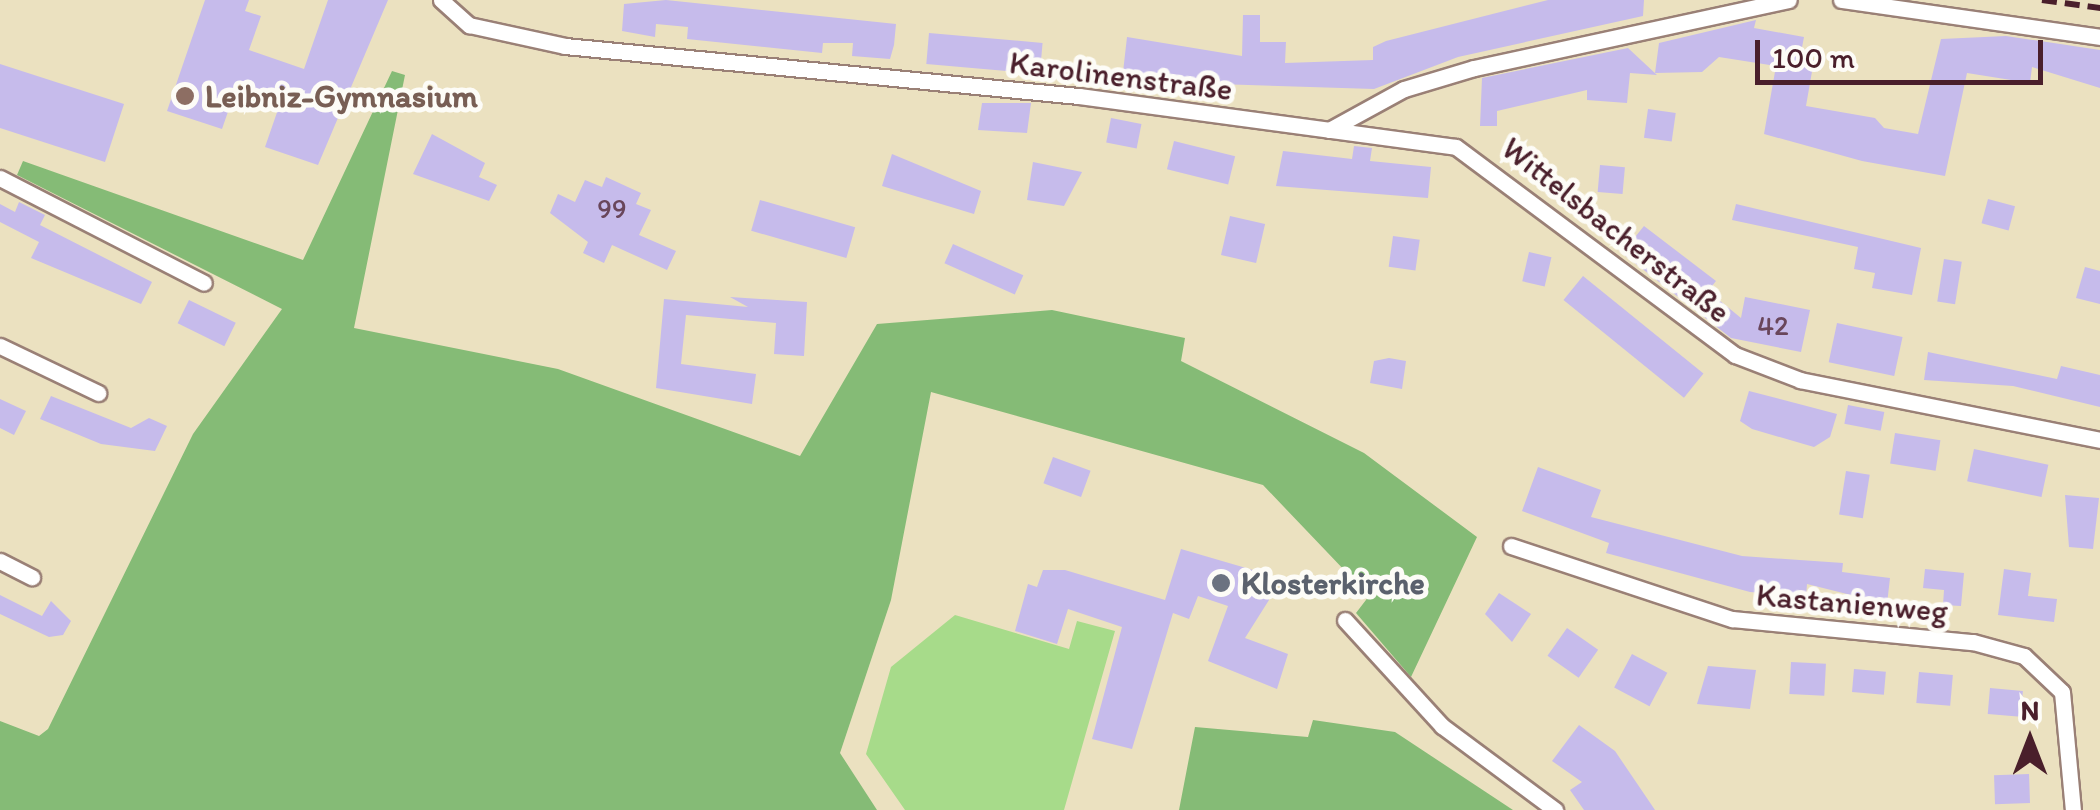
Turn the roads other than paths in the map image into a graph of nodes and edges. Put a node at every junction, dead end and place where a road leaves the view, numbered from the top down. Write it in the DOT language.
graph roads {
  1 [pos="440,0"];
  2 [pos="1789,0"];
  3 [pos="1842,0"];
  4 [pos="1896,4"];
  5 [pos="2100,37"];
  6 [pos="1328,130"];
  7 [pos="0,178"];
  8 [pos="204,283"];
  9 [pos="0,346"];
  10 [pos="98,393"];
  11 [pos="2100,440"];
  12 [pos="1511,546"];
  13 [pos="0,561"];
  14 [pos="32,577"];
  15 [pos="1345,620"];
  16 [pos="1555,810"];
  17 [pos="2072,810"];
  1 -- 6 [label="street, Karolinenstraße"];
  2 -- 6 [label="street"];
  3 -- 4 [label="street"];
  4 -- 5 [label="street"];
  6 -- 11 [label="street, Wittelsbacherstraße"];
  7 -- 8 [label="street"];
  9 -- 10 [label="street"];
  12 -- 17 [label="street, Kastanienweg"];
  13 -- 14 [label="street"];
  15 -- 16 [label="street"];
}
